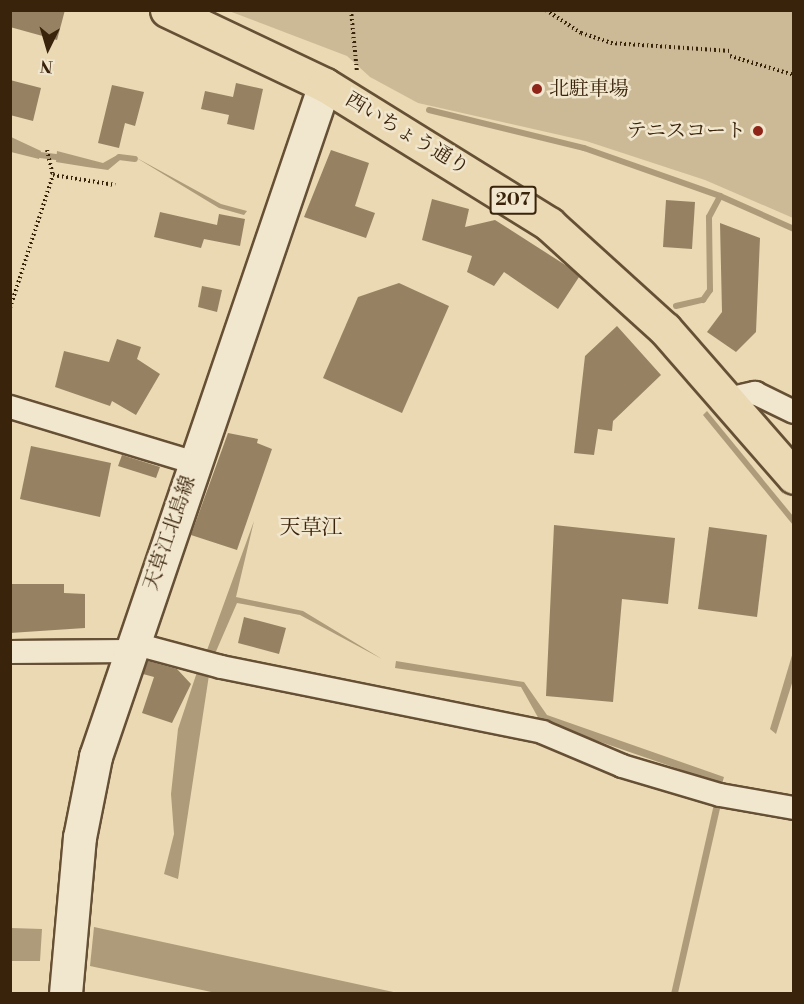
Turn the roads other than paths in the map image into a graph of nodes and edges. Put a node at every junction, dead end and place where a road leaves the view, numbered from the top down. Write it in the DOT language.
graph roads {
  1 [pos="167,10"];
  2 [pos="325,85"];
  3 [pos="728,399"];
  4 [pos="10,407"];
  5 [pos="794,412"];
  6 [pos="195,463"];
  7 [pos="794,477"];
  8 [pos="131,647"];
  9 [pos="10,652"];
  10 [pos="794,808"];
  11 [pos="66,993"];
  1 -- 2 [label="highway, 西いちょう通り / 207"];
  2 -- 3 [label="highway, 西いちょう通り / 207"];
  2 -- 6 [label="street, 天草江北島線"];
  3 -- 5 [label="street"];
  3 -- 7 [label="highway, 西いちょう通り / 207"];
  4 -- 6 [label="street"];
  6 -- 8 [label="street, 天草江北島線"];
  8 -- 9 [label="street"];
  8 -- 10 [label="street"];
  8 -- 11 [label="street, 天草江北島線"];
}
